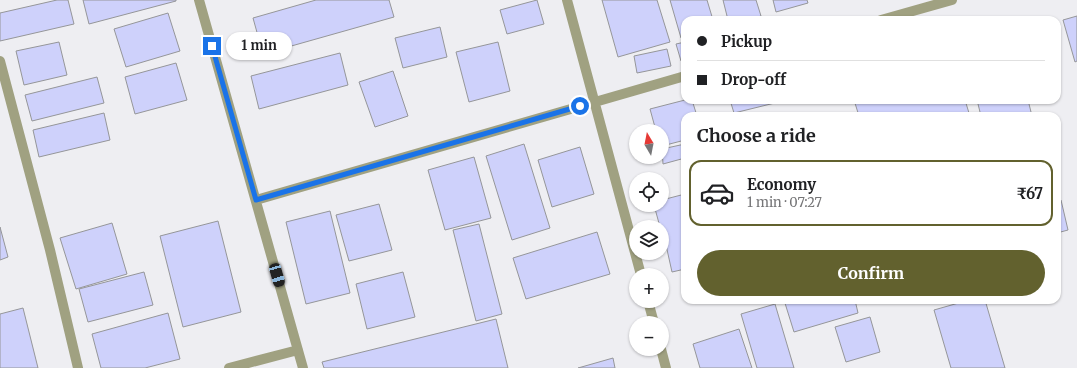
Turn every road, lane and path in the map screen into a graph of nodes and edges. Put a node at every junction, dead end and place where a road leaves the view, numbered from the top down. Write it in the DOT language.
graph roads {
  1 [pos="199,0"];
  2 [pos="567,0"];
  3 [pos="952,0"];
  4 [pos="895,16"];
  5 [pos="0,61"];
  6 [pos="681,77"];
  7 [pos="594,101"];
  8 [pos="256,200"];
  9 [pos="639,268"];
  10 [pos="298,350"];
  11 [pos="663,356"];
  12 [pos="78,368"];
  13 [pos="229,368"];
  14 [pos="303,368"];
  15 [pos="666,368"];
  1 -- 8 [label="street"];
  2 -- 7 [label="street"];
  3 -- 4 [label="street"];
  5 -- 12 [label="street"];
  6 -- 7 [label="street"];
  7 -- 8 [label="street"];
  7 -- 9 [label="street"];
  8 -- 10 [label="street"];
  10 -- 13 [label="street"];
  10 -- 14 [label="street"];
  11 -- 15 [label="street"];
}
